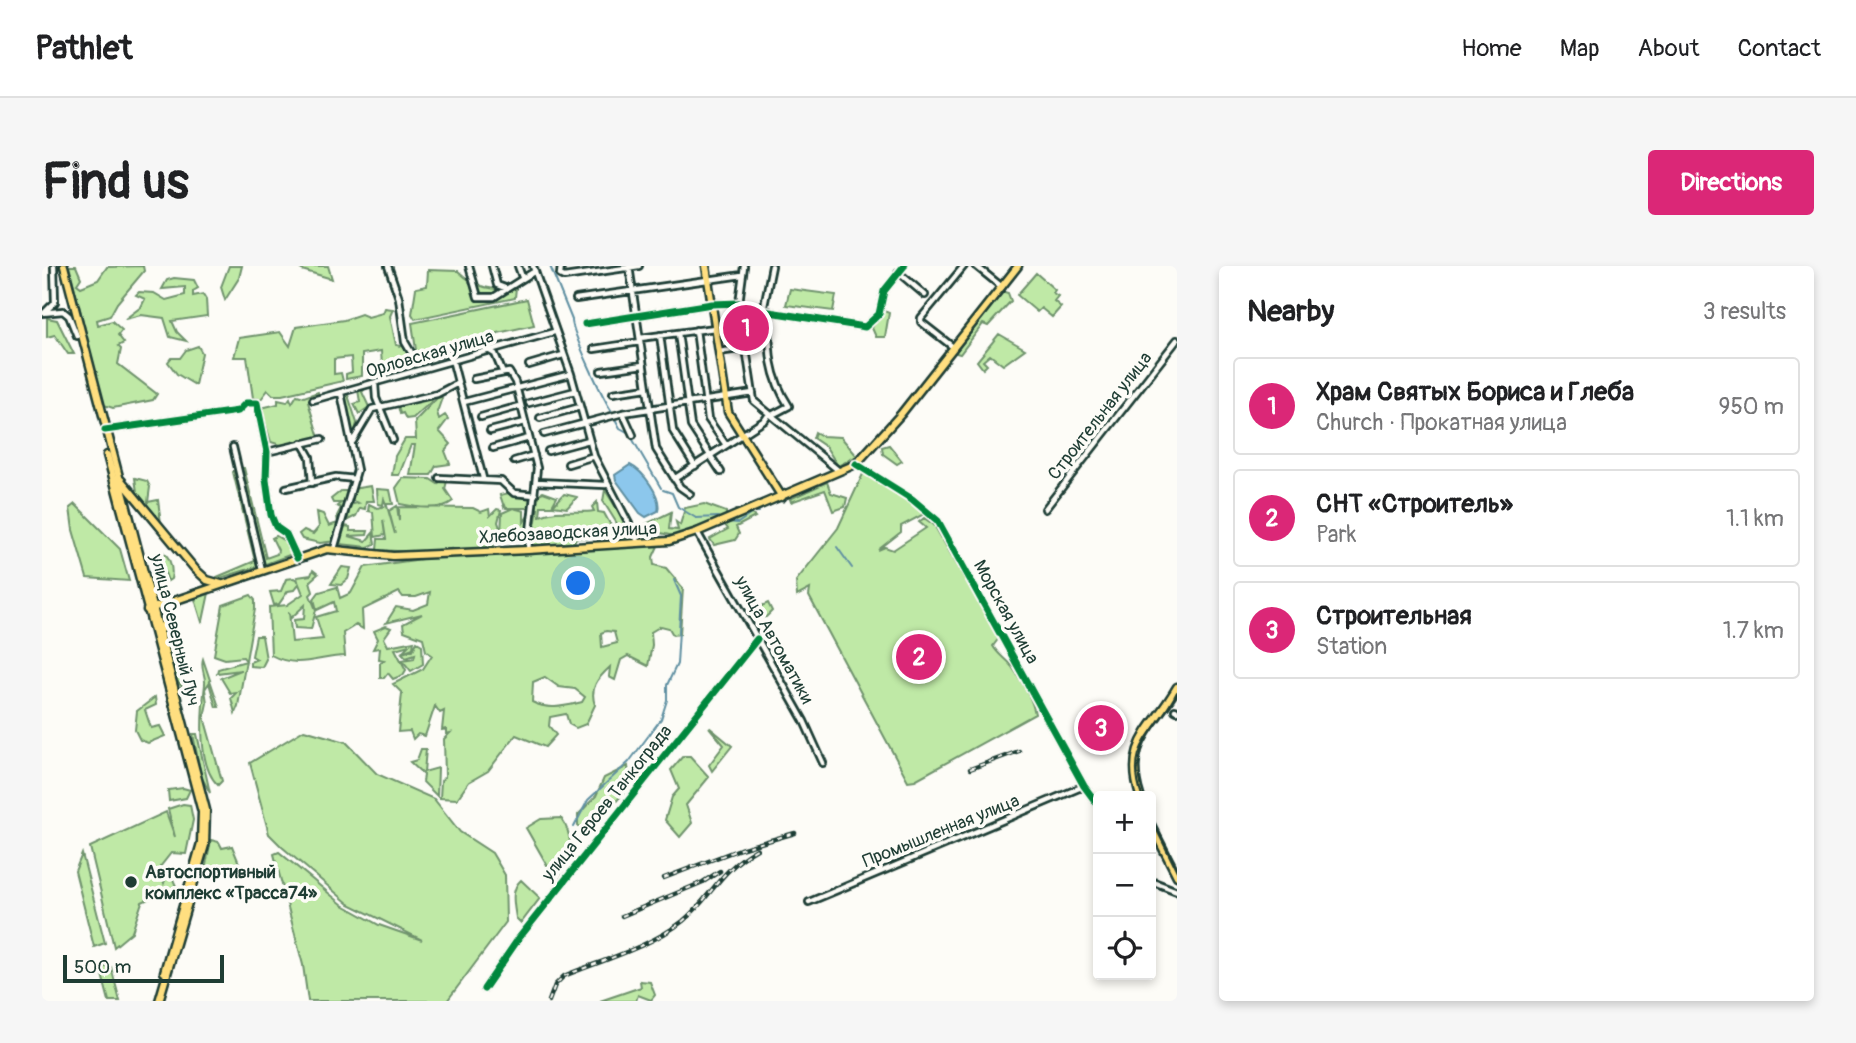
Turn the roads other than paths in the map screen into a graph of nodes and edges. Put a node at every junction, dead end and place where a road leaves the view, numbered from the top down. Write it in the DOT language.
graph roads {
  1 [pos="54,266"];
  2 [pos="62,266"];
  3 [pos="388,266"];
  4 [pos="469,266"];
  5 [pos="492,266"];
  6 [pos="518,266"];
  7 [pos="561,266"];
  8 [pos="639,266"];
  9 [pos="706,266"];
  10 [pos="744,266"];
  11 [pos="772,266"];
  12 [pos="904,266"];
  13 [pos="964,266"];
  14 [pos="976,266"];
  15 [pos="1018,266"];
  16 [pos="629,267"];
  17 [pos="534,269"];
  18 [pos="898,272"];
  19 [pos="743,275"];
  20 [pos="522,277"];
  21 [pos="708,280"];
  22 [pos="1002,287"];
  23 [pos="506,288"];
  24 [pos="633,291"];
  25 [pos="925,295"];
  26 [pos="576,299"];
  27 [pos="739,303"];
  28 [pos="712,304"];
  29 [pos="766,311"];
  30 [pos="44,313"];
  31 [pos="636,315"];
  32 [pos="585,324"];
  33 [pos="715,328"];
  34 [pos="696,330"];
  35 [pos="554,332"];
  36 [pos="678,333"];
  37 [pos="660,335"];
  38 [pos="78,336"];
  39 [pos="640,340"];
  40 [pos="1177,340"];
  41 [pos="953,347"];
  42 [pos="745,348"];
  43 [pos="593,349"];
  44 [pos="495,352"];
  45 [pos="719,352"];
  46 [pos="563,355"];
  47 [pos="453,363"];
  48 [pos="528,365"];
  49 [pos="643,365"];
  50 [pos="601,370"];
  51 [pos="502,371"];
  52 [pos="570,374"];
  53 [pos="474,379"];
  54 [pos="458,383"];
  55 [pos="375,384"];
  56 [pos="516,388"];
  57 [pos="647,388"];
  58 [pos="575,391"];
  59 [pos="341,393"];
  60 [pos="613,393"];
  61 [pos="752,393"];
  62 [pos="726,398"];
  63 [pos="313,400"];
  64 [pos="705,401"];
  65 [pos="464,402"];
  66 [pos="530,403"];
  67 [pos="687,404"];
  68 [pos="520,406"];
  69 [pos="669,406"];
  70 [pos="580,407"];
  71 [pos="382,408"];
  72 [pos="650,409"];
  73 [pos="623,413"];
  74 [pos="770,415"];
  75 [pos="481,416"];
  76 [pos="540,418"];
  77 [pos="525,422"];
  78 [pos="585,424"];
  79 [pos="105,430"];
  80 [pos="490,431"];
  81 [pos="544,435"];
  82 [pos="633,435"];
  83 [pos="742,435"];
  84 [pos="529,438"];
  85 [pos="322,439"];
  86 [pos="393,440"];
  87 [pos="589,440"];
  88 [pos="352,441"];
  89 [pos="302,443"];
  90 [pos="726,445"];
  91 [pos="233,447"];
  92 [pos="493,448"];
  93 [pos="267,452"];
  94 [pos="548,452"];
  95 [pos="534,454"];
  96 [pos="594,456"];
  97 [pos="710,456"];
  98 [pos="514,461"];
  99 [pos="568,464"];
  100 [pos="856,464"];
  101 [pos="695,466"];
  102 [pos="721,472"];
  103 [pos="840,472"];
  104 [pos="117,473"];
  105 [pos="439,478"];
  106 [pos="483,478"];
  107 [pos="355,479"];
  108 [pos="674,479"];
  109 [pos="536,482"];
  110 [pos="312,483"];
  111 [pos="607,485"];
  112 [pos="286,488"];
  113 [pos="690,494"];
  114 [pos="535,495"];
  115 [pos="782,497"];
  116 [pos="1045,509"];
  117 [pos="129,527"];
  118 [pos="697,532"];
  119 [pos="639,543"];
  120 [pos="334,549"];
  121 [pos="528,550"];
  122 [pos="297,558"];
  123 [pos="262,570"];
  124 [pos="223,584"];
  125 [pos="183,598"];
  126 [pos="151,608"];
  127 [pos="162,638"];
  128 [pos="757,639"];
  129 [pos="164,658"];
  130 [pos="1177,687"];
  131 [pos="823,763"];
  132 [pos="1084,786"];
  133 [pos="1139,791"];
  134 [pos="1093,798"];
  135 [pos="1156,835"];
  136 [pos="1177,877"];
  137 [pos="1156,884"];
  138 [pos="1176,891"];
  139 [pos="809,902"];
  140 [pos="484,989"];
  141 [pos="157,1001"];
  1 -- 30 [label="street"];
  2 -- 38 [label="main road, улица Северный Луч"];
  2 -- 79 [label="main road, улица Северный Луч"];
  3 -- 47 [label="street"];
  4 -- 23 [label="street"];
  5 -- 23 [label="street"];
  6 -- 20 [label="street"];
  7 -- 16 [label="street"];
  8 -- 16 [label="street"];
  9 -- 21 [label="main road"];
  10 -- 19 [label="street"];
  11 -- 29 [label="street"];
  12 -- 18 [label="street"];
  13 -- 41 [label="street"];
  14 -- 22 [label="street"];
  15 -- 22 [label="main road, Хлебозаводская улица"];
  16 -- 24 [label="street"];
  17 -- 20 [label="street"];
  17 -- 35 [label="street"];
  18 -- 25 [label="street"];
  18 -- 29 [label="street"];
  19 -- 21 [label="street"];
  19 -- 27 [label="street"];
  20 -- 23 [label="street"];
  21 -- 24 [label="street"];
  21 -- 28 [label="main road"];
  22 -- 41 [label="main road, Хлебозаводская улица"];
  24 -- 26 [label="street"];
  24 -- 31 [label="street"];
  27 -- 28 [label="street"];
  27 -- 29 [label="street"];
  27 -- 42 [label="street"];
  28 -- 31 [label="street"];
  28 -- 33 [label="main road"];
  29 -- 74 [label="street"];
  30 -- 38 [label="street"];
  31 -- 32 [label="street"];
  31 -- 39 [label="street"];
  33 -- 34 [label="street"];
  33 -- 45 [label="main road"];
  34 -- 36 [label="street"];
  34 -- 64 [label="street"];
  35 -- 44 [label="street, Орловская улица"];
  35 -- 46 [label="street"];
  36 -- 37 [label="street"];
  36 -- 67 [label="street"];
  37 -- 39 [label="street"];
  37 -- 69 [label="street"];
  38 -- 117 [label="main road, улица Северный Луч"];
  39 -- 43 [label="street"];
  39 -- 49 [label="street"];
  40 -- 116 [label="street, Строительная улица"];
  41 -- 100 [label="main road, Хлебозаводская улица"];
  42 -- 45 [label="street"];
  42 -- 61 [label="street"];
  44 -- 47 [label="street, Орловская улица"];
  44 -- 51 [label="street"];
  45 -- 62 [label="main road"];
  46 -- 48 [label="street"];
  46 -- 52 [label="street"];
  47 -- 54 [label="street"];
  47 -- 55 [label="street, Орловская улица"];
  49 -- 50 [label="street"];
  49 -- 57 [label="street"];
  51 -- 53 [label="street"];
  51 -- 56 [label="street"];
  52 -- 56 [label="street"];
  52 -- 58 [label="street"];
  54 -- 65 [label="street"];
  54 -- 71 [label="street"];
  55 -- 59 [label="street, Орловская улица"];
  55 -- 71 [label="street"];
  56 -- 65 [label="street"];
  56 -- 68 [label="street"];
  57 -- 60 [label="street"];
  57 -- 72 [label="street"];
  58 -- 66 [label="street"];
  58 -- 70 [label="street"];
  59 -- 63 [label="street, Орловская улица"];
  59 -- 88 [label="street"];
  61 -- 62 [label="street"];
  61 -- 74 [label="street"];
  62 -- 64 [label="street"];
  62 -- 83 [label="main road"];
  64 -- 67 [label="street"];
  64 -- 90 [label="street"];
  65 -- 106 [label="street"];
  67 -- 69 [label="street"];
  67 -- 97 [label="street"];
  68 -- 75 [label="street"];
  68 -- 77 [label="street"];
  69 -- 72 [label="street"];
  69 -- 101 [label="street"];
  70 -- 76 [label="street"];
  70 -- 78 [label="street"];
  71 -- 86 [label="street"];
  71 -- 88 [label="street"];
  72 -- 73 [label="street"];
  72 -- 108 [label="street"];
  73 -- 78 [label="street"];
  73 -- 82 [label="street"];
  74 -- 83 [label="street"];
  74 -- 103 [label="street"];
  77 -- 80 [label="street"];
  77 -- 84 [label="street"];
  78 -- 81 [label="street"];
  78 -- 87 [label="street"];
  79 -- 93 [label="street"];
  79 -- 104 [label="main road, улица Северный Луч"];
  83 -- 90 [label="street"];
  83 -- 115 [label="main road"];
  84 -- 92 [label="street"];
  84 -- 95 [label="street"];
  85 -- 89 [label="street"];
  87 -- 94 [label="street"];
  87 -- 96 [label="street"];
  88 -- 107 [label="street"];
  89 -- 93 [label="street"];
  89 -- 110 [label="street"];
  90 -- 97 [label="street"];
  91 -- 123 [label="street"];
  93 -- 122 [label="street"];
  95 -- 98 [label="street"];
  95 -- 109 [label="street"];
  96 -- 99 [label="street"];
  96 -- 111 [label="street"];
  97 -- 101 [label="street"];
  97 -- 102 [label="street"];
  100 -- 103 [label="main road, Хлебозаводская улица"];
  100 -- 132 [label="street, Морская улица"];
  101 -- 108 [label="street"];
  103 -- 115 [label="main road, Хлебозаводская улица"];
  104 -- 117 [label="main road, улица Северный Луч"];
  104 -- 124 [label="main road"];
  105 -- 106 [label="street"];
  106 -- 114 [label="street"];
  107 -- 110 [label="street"];
  107 -- 120 [label="street"];
  108 -- 113 [label="street"];
  109 -- 111 [label="street"];
  109 -- 114 [label="street"];
  110 -- 112 [label="street"];
  111 -- 119 [label="street"];
  114 -- 121 [label="street"];
  115 -- 118 [label="main road, Хлебозаводская улица"];
  117 -- 126 [label="main road, улица Северный Луч"];
  118 -- 119 [label="main road, Хлебозаводская улица"];
  118 -- 128 [label="street, улица Автоматики"];
  119 -- 121 [label="main road, Хлебозаводская улица"];
  120 -- 121 [label="main road, Хлебозаводская улица"];
  120 -- 122 [label="main road, Хлебозаводская улица"];
  122 -- 123 [label="main road, Хлебозаводская улица"];
  123 -- 124 [label="main road, Хлебозаводская улица"];
  124 -- 125 [label="main road, Хлебозаводская улица"];
  125 -- 126 [label="main road, Хлебозаводская улица"];
  125 -- 127 [label="main road"];
  126 -- 127 [label="main road, улица Северный Луч"];
  126 -- 129 [label="main road, улица Северный Луч"];
  127 -- 129 [label="main road, улица Северный Луч"];
  128 -- 131 [label="street, улица Автоматики"];
  128 -- 140 [label="street, улица Героев Танкограда"];
  129 -- 141 [label="main road, улица Северный Луч"];
  130 -- 133 [label="main road"];
  132 -- 134 [label="street, Морская улица"];
  132 -- 139 [label="street, Промышленная улица"];
  135 -- 136 [label="main road"];
  137 -- 138 [label="street"];
}
